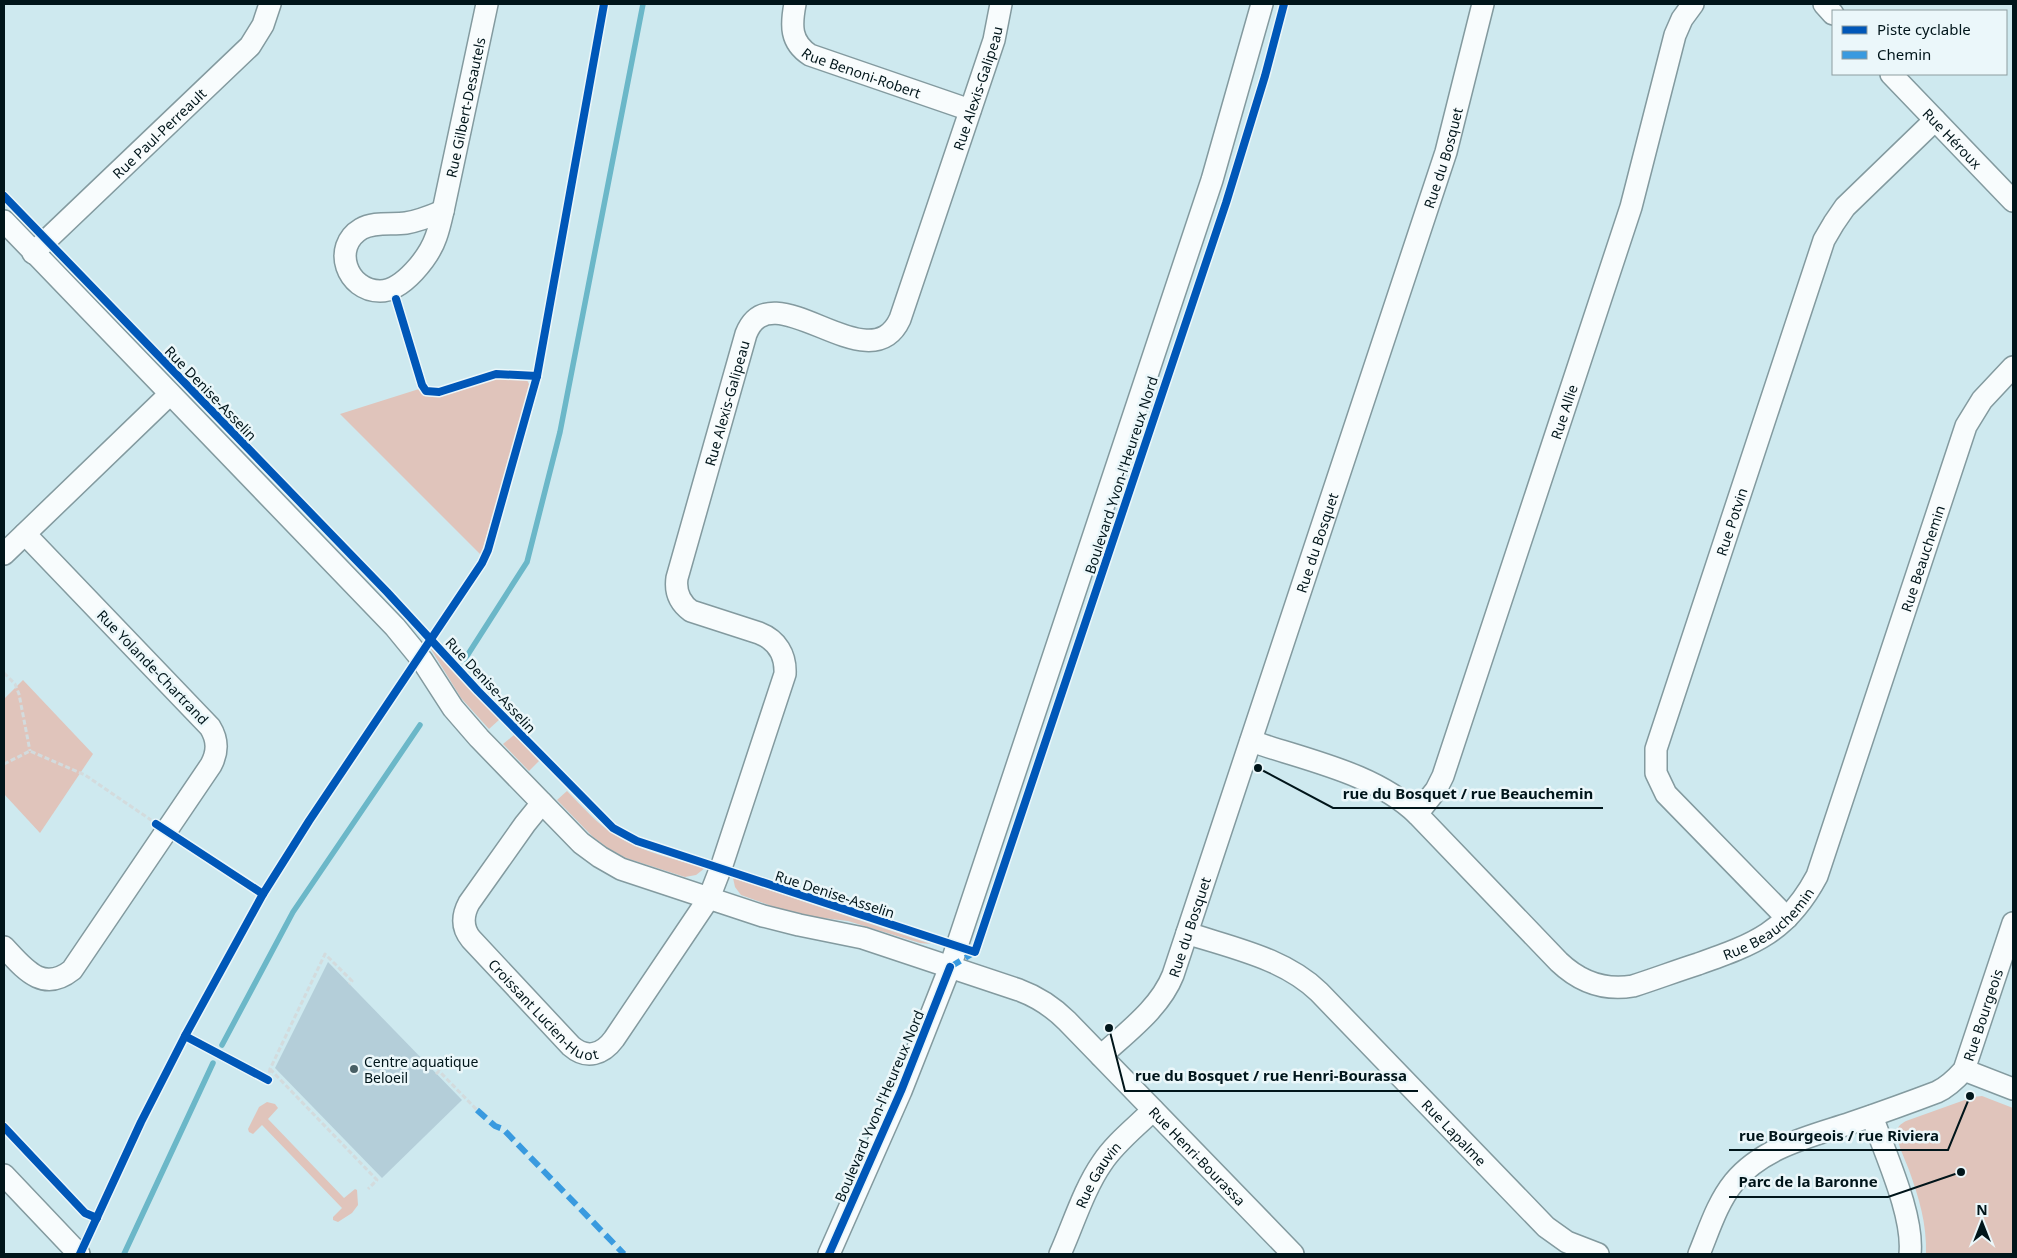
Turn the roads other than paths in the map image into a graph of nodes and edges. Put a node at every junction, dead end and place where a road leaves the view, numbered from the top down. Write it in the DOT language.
graph roads {
  1 [pos="270,4"];
  2 [pos="488,4"];
  3 [pos="795,4"];
  4 [pos="1002,4"];
  5 [pos="1262,4"];
  6 [pos="1483,4"];
  7 [pos="1693,4"];
  8 [pos="1892,75"];
  9 [pos="970,110"];
  10 [pos="1935,120"];
  11 [pos="2013,201"];
  12 [pos="443,211"];
  13 [pos="4,222"];
  14 [pos="33,253"];
  15 [pos="2013,367"];
  16 [pos="170,394"];
  17 [pos="25,534"];
  18 [pos="4,554"];
  19 [pos="1250,741"];
  20 [pos="542,803"];
  21 [pos="1417,814"];
  22 [pos="709,898"];
  23 [pos="1787,918"];
  24 [pos="2013,923"];
  25 [pos="1187,932"];
  26 [pos="4,947"];
  27 [pos="950,967"];
  28 [pos="1101,1056"];
  29 [pos="1964,1070"];
  30 [pos="2013,1089"];
  31 [pos="1153,1110"];
  32 [pos="1872,1116"];
  33 [pos="4,1176"];
  34 [pos="79,1254"];
  35 [pos="829,1254"];
  36 [pos="1060,1254"];
  37 [pos="1293,1254"];
  38 [pos="1598,1254"];
  39 [pos="1699,1254"];
  40 [pos="1910,1254"];
  1 -- 14 [label="street, Rue Paul-Perreault"];
  2 -- 12 [label="street, Rue Gilbert-Desautels"];
  3 -- 9 [label="street, Rue Benoni-Robert"];
  4 -- 9 [label="street, Rue Alexis-Galipeau"];
  5 -- 27 [label="street, Boulevard Yvon-l'Heureux Nord"];
  6 -- 19 [label="street, Rue du Bosquet"];
  7 -- 21 [label="street, Rue Allie"];
  8 -- 10 [label="street, Rue Héroux"];
  9 -- 22 [label="street, Rue Alexis-Galipeau"];
  10 -- 11 [label="street, Rue Héroux"];
  10 -- 23 [label="street, Rue Potvin"];
  12 -- 12 [label="street, Rue Gilbert-Desautels"];
  13 -- 14 [label="street"];
  14 -- 16 [label="street"];
  15 -- 23 [label="street, Rue Beauchemin"];
  16 -- 17 [label="street"];
  16 -- 20 [label="street"];
  17 -- 18 [label="street"];
  17 -- 26 [label="street, Rue Yolande-Chartrand"];
  19 -- 21 [label="street, Rue Beauchemin"];
  19 -- 25 [label="street, Rue du Bosquet"];
  20 -- 22 [label="street"];
  20 -- 22 [label="street, Croissant Lucien-Huot"];
  21 -- 23 [label="street, Rue Beauchemin"];
  22 -- 27 [label="street"];
  24 -- 29 [label="street, Rue Bourgeois"];
  25 -- 28 [label="street, Rue du Bosquet"];
  25 -- 38 [label="street, Rue Lapalme"];
  27 -- 28 [label="street, Rue Henri-Bourassa"];
  27 -- 35 [label="street, Boulevard Yvon-l'Heureux Nord"];
  28 -- 31 [label="street, Rue Henri-Bourassa"];
  29 -- 30 [label="street"];
  29 -- 32 [label="street, Rue Bourgeois"];
  31 -- 36 [label="street, Rue Gauvin"];
  31 -- 37 [label="street, Rue Henri-Bourassa"];
  32 -- 39 [label="street, Rue Bourgeois"];
  32 -- 40 [label="street"];
  33 -- 34 [label="street"];
}
